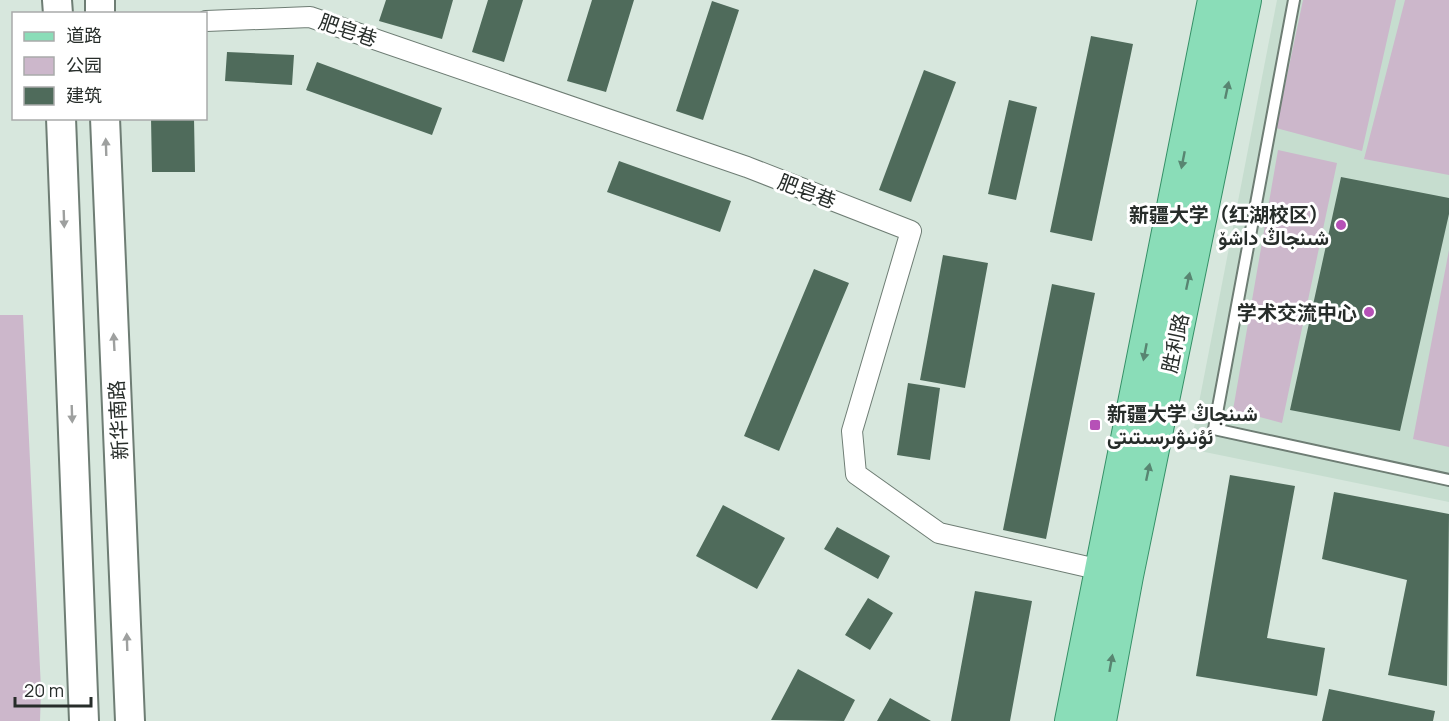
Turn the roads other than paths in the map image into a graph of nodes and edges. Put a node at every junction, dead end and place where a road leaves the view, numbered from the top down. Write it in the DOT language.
graph roads {
  1 [pos="1214,0"];
  2 [pos="1245,0"];
  3 [pos="1294,0"];
  4 [pos="207,21"];
  5 [pos="61,120"];
  6 [pos="105,120"];
  7 [pos="1449,480"];
  8 [pos="1101,570"];
  9 [pos="84,721"];
  10 [pos="130,721"];
  11 [pos="1071,721"];
  12 [pos="1100,721"];
  1 -- 8 [label="main road, 胜利路, one-way"];
  12 -- 2 [label="main road, 胜利路, one-way"];
  3 -- 7 [label="lane"];
  4 -- 8 [label="street, 肥皂巷"];
  5 -- 9 [label="main road, one-way"];
  10 -- 6 [label="main road, 新华南路, one-way"];
  8 -- 11 [label="main road, 胜利路"];
}
